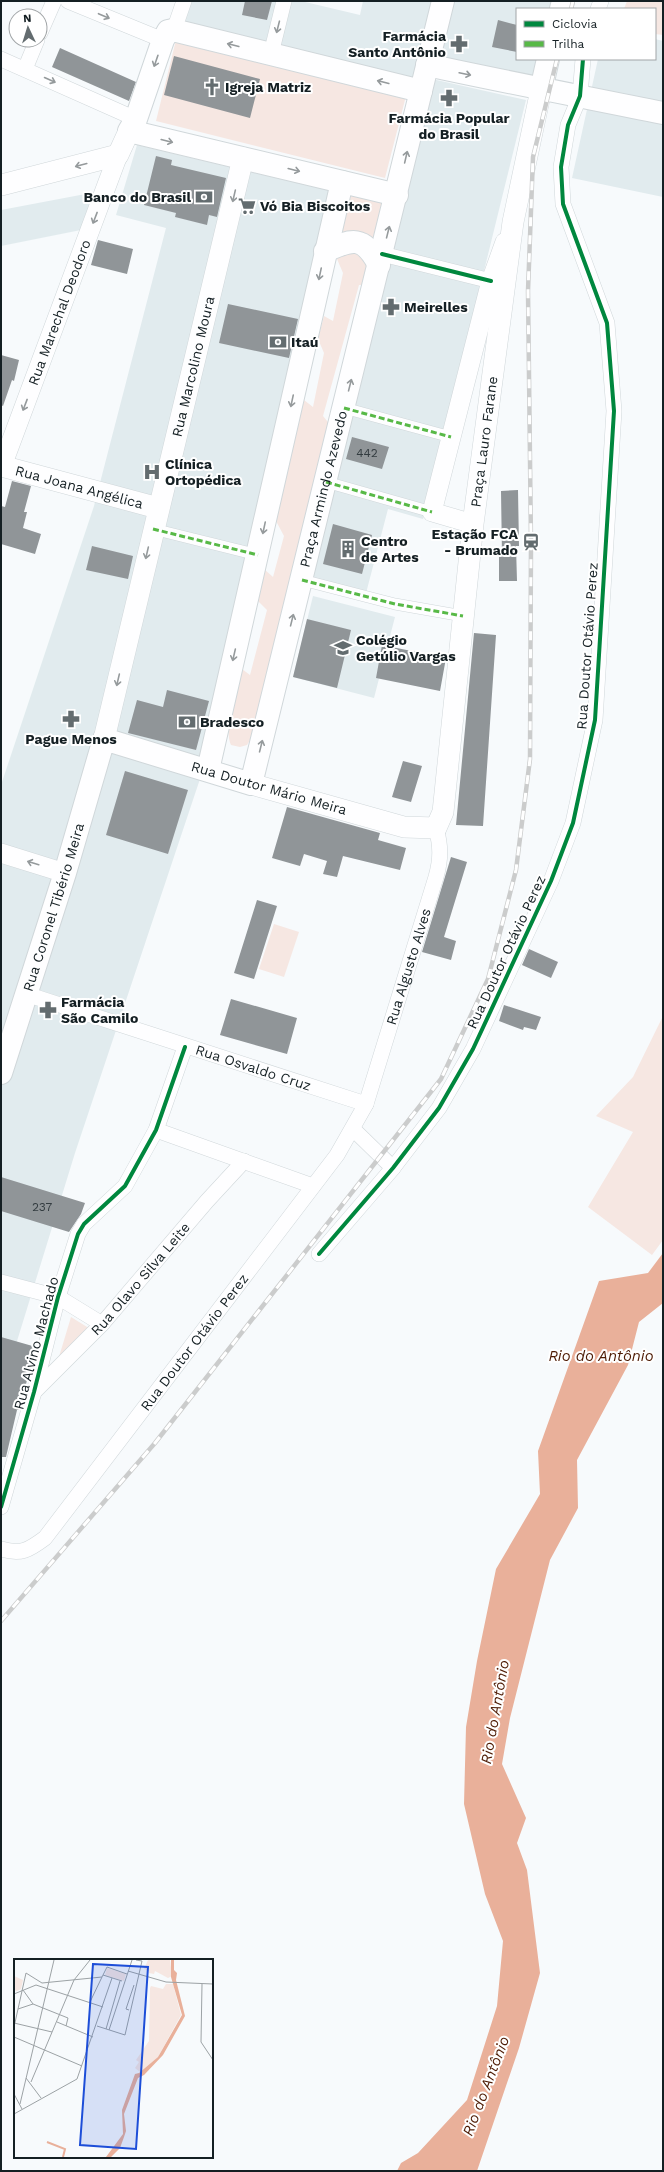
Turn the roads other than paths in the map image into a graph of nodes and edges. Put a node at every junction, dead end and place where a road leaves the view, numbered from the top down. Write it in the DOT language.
graph roads {
  1 [pos="54,1"];
  2 [pos="68,1"];
  3 [pos="184,1"];
  4 [pos="284,1"];
  5 [pos="443,1"];
  6 [pos="48,15"];
  7 [pos="169,35"];
  8 [pos="34,48"];
  9 [pos="271,54"];
  10 [pos="1,59"];
  11 [pos="548,60"];
  12 [pos="583,60"];
  13 [pos="427,65"];
  14 [pos="25,69"];
  15 [pos="541,90"];
  16 [pos="421,91"];
  17 [pos="580,96"];
  18 [pos="663,113"];
  19 [pos="133,125"];
  20 [pos="118,155"];
  21 [pos="243,158"];
  22 [pos="342,182"];
  23 [pos="1,185"];
  24 [pos="397,195"];
  25 [pos="513,222"];
  26 [pos="325,251"];
  27 [pos="381,259"];
  28 [pos="491,281"];
  29 [pos="344,408"];
  30 [pos="451,437"];
  31 [pos="1,467"];
  32 [pos="326,482"];
  33 [pos="158,508"];
  34 [pos="432,512"];
  35 [pos="473,524"];
  36 [pos="153,529"];
  37 [pos="258,554"];
  38 [pos="302,580"];
  39 [pos="463,616"];
  40 [pos="104,740"];
  41 [pos="208,770"];
  42 [pos="251,784"];
  43 [pos="436,828"];
  44 [pos="1,853"];
  45 [pos="65,873"];
  46 [pos="26,994"];
  47 [pos="185,1047"];
  48 [pos="1,1074"];
  49 [pos="366,1104"];
  50 [pos="353,1128"];
  51 [pos="156,1130"];
  52 [pos="244,1161"];
  53 [pos="393,1168"];
  54 [pos="313,1186"];
  55 [pos="319,1254"];
  56 [pos="1,1282"];
  57 [pos="58,1298"];
  58 [pos="102,1324"];
  59 [pos="34,1392"];
  60 [pos="1,1507"];
  61 [pos="1,1550"];
  1 -- 6 [label="street"];
  2 -- 7 [label="street, one-way"];
  3 -- 7 [label="street"];
  4 -- 9 [label="street, one-way"];
  5 -- 13 [label="main road, Praça Armindo Azevedo"];
  9 -- 7 [label="main road, one-way"];
  7 -- 19 [label="main road, one-way"];
  8 -- 14 [label="street"];
  16 -- 9 [label="main road, one-way"];
  10 -- 14 [label="street"];
  11 -- 15 [label="main road"];
  12 -- 17 [label="street, Rua Doutor Otávio Perez"];
  13 -- 15 [label="main road, one-way"];
  13 -- 16 [label="main road, Praça Armindo Azevedo"];
  14 -- 19 [label="street, one-way"];
  15 -- 17 [label="main road"];
  15 -- 25 [label="main road, Praça Lauro Farane"];
  24 -- 16 [label="main road, Praça Armindo Azevedo, one-way"];
  17 -- 18 [label="main road"];
  17 -- 53 [label="street, Rua Doutor Otávio Perez"];
  19 -- 20 [label="main road"];
  19 -- 21 [label="main road, one-way"];
  20 -- 23 [label="main road, one-way"];
  20 -- 31 [label="street, Rua Marechal Deodoro, one-way"];
  21 -- 22 [label="main road, one-way"];
  21 -- 33 [label="main road, Rua Marcolino Moura, one-way"];
  22 -- 24 [label="main road"];
  22 -- 26 [label="main road"];
  27 -- 24 [label="main road, Praça Armindo Azevedo, one-way"];
  25 -- 28 [label="street, Praça Lauro Farane"];
  25 -- 35 [label="main road, Praça Lauro Farane"];
  26 -- 27 [label="main road"];
  26 -- 37 [label="main road, one-way"];
  27 -- 28 [label="street"];
  29 -- 27 [label="main road, Praça Armindo Azevedo, one-way"];
  28 -- 30 [label="street, Praça Lauro Farane"];
  29 -- 30 [label="street"];
  29 -- 32 [label="main road, Praça Armindo Azevedo"];
  30 -- 34 [label="street, Praça Lauro Farane"];
  31 -- 33 [label="main road, Rua Joana Angélica"];
  32 -- 34 [label="street"];
  32 -- 38 [label="main road, Praça Armindo Azevedo"];
  33 -- 36 [label="main road, Rua Marcolino Moura"];
  34 -- 35 [label="street"];
  35 -- 39 [label="main road, Praça Lauro Farane"];
  36 -- 37 [label="street"];
  36 -- 40 [label="main road, Rua Marcolino Moura, one-way"];
  37 -- 41 [label="main road, one-way"];
  38 -- 39 [label="street"];
  42 -- 38 [label="main road, Praça Armindo Azevedo, one-way"];
  39 -- 43 [label="main road, Praça Lauro Farane"];
  40 -- 41 [label="main road, Rua Doutor Mário Meira"];
  40 -- 45 [label="main road, Rua Coronel Tibério Meira"];
  41 -- 42 [label="main road, Rua Doutor Mário Meira"];
  42 -- 43 [label="main road, Rua Doutor Mário Meira"];
  43 -- 49 [label="street, Rua Algusto Alves"];
  45 -- 44 [label="street, one-way"];
  45 -- 46 [label="main road, Rua Coronel Tibério Meira"];
  46 -- 47 [label="street, Rua Osvaldo Cruz"];
  46 -- 48 [label="main road, Rua Coronel Tibério Meira"];
  47 -- 49 [label="street, Rua Osvaldo Cruz"];
  47 -- 51 [label="street, Rua Alvino Machado"];
  49 -- 50 [label="street, Rua Doutor Otávio Perez"];
  50 -- 53 [label="street"];
  50 -- 54 [label="street, Rua Doutor Otávio Perez"];
  51 -- 52 [label="street"];
  51 -- 57 [label="street, Rua Alvino Machado"];
  52 -- 54 [label="street"];
  52 -- 58 [label="street, Rua Olavo Silva Leite"];
  53 -- 55 [label="street, Rua Doutor Otávio Perez"];
  54 -- 61 [label="street, Rua Doutor Otávio Perez"];
  56 -- 57 [label="street"];
  57 -- 58 [label="street"];
  57 -- 59 [label="street, Rua Alvino Machado"];
  58 -- 59 [label="street, Rua Olavo Silva Leite"];
  59 -- 60 [label="street, Rua Alvino Machado"];
}
